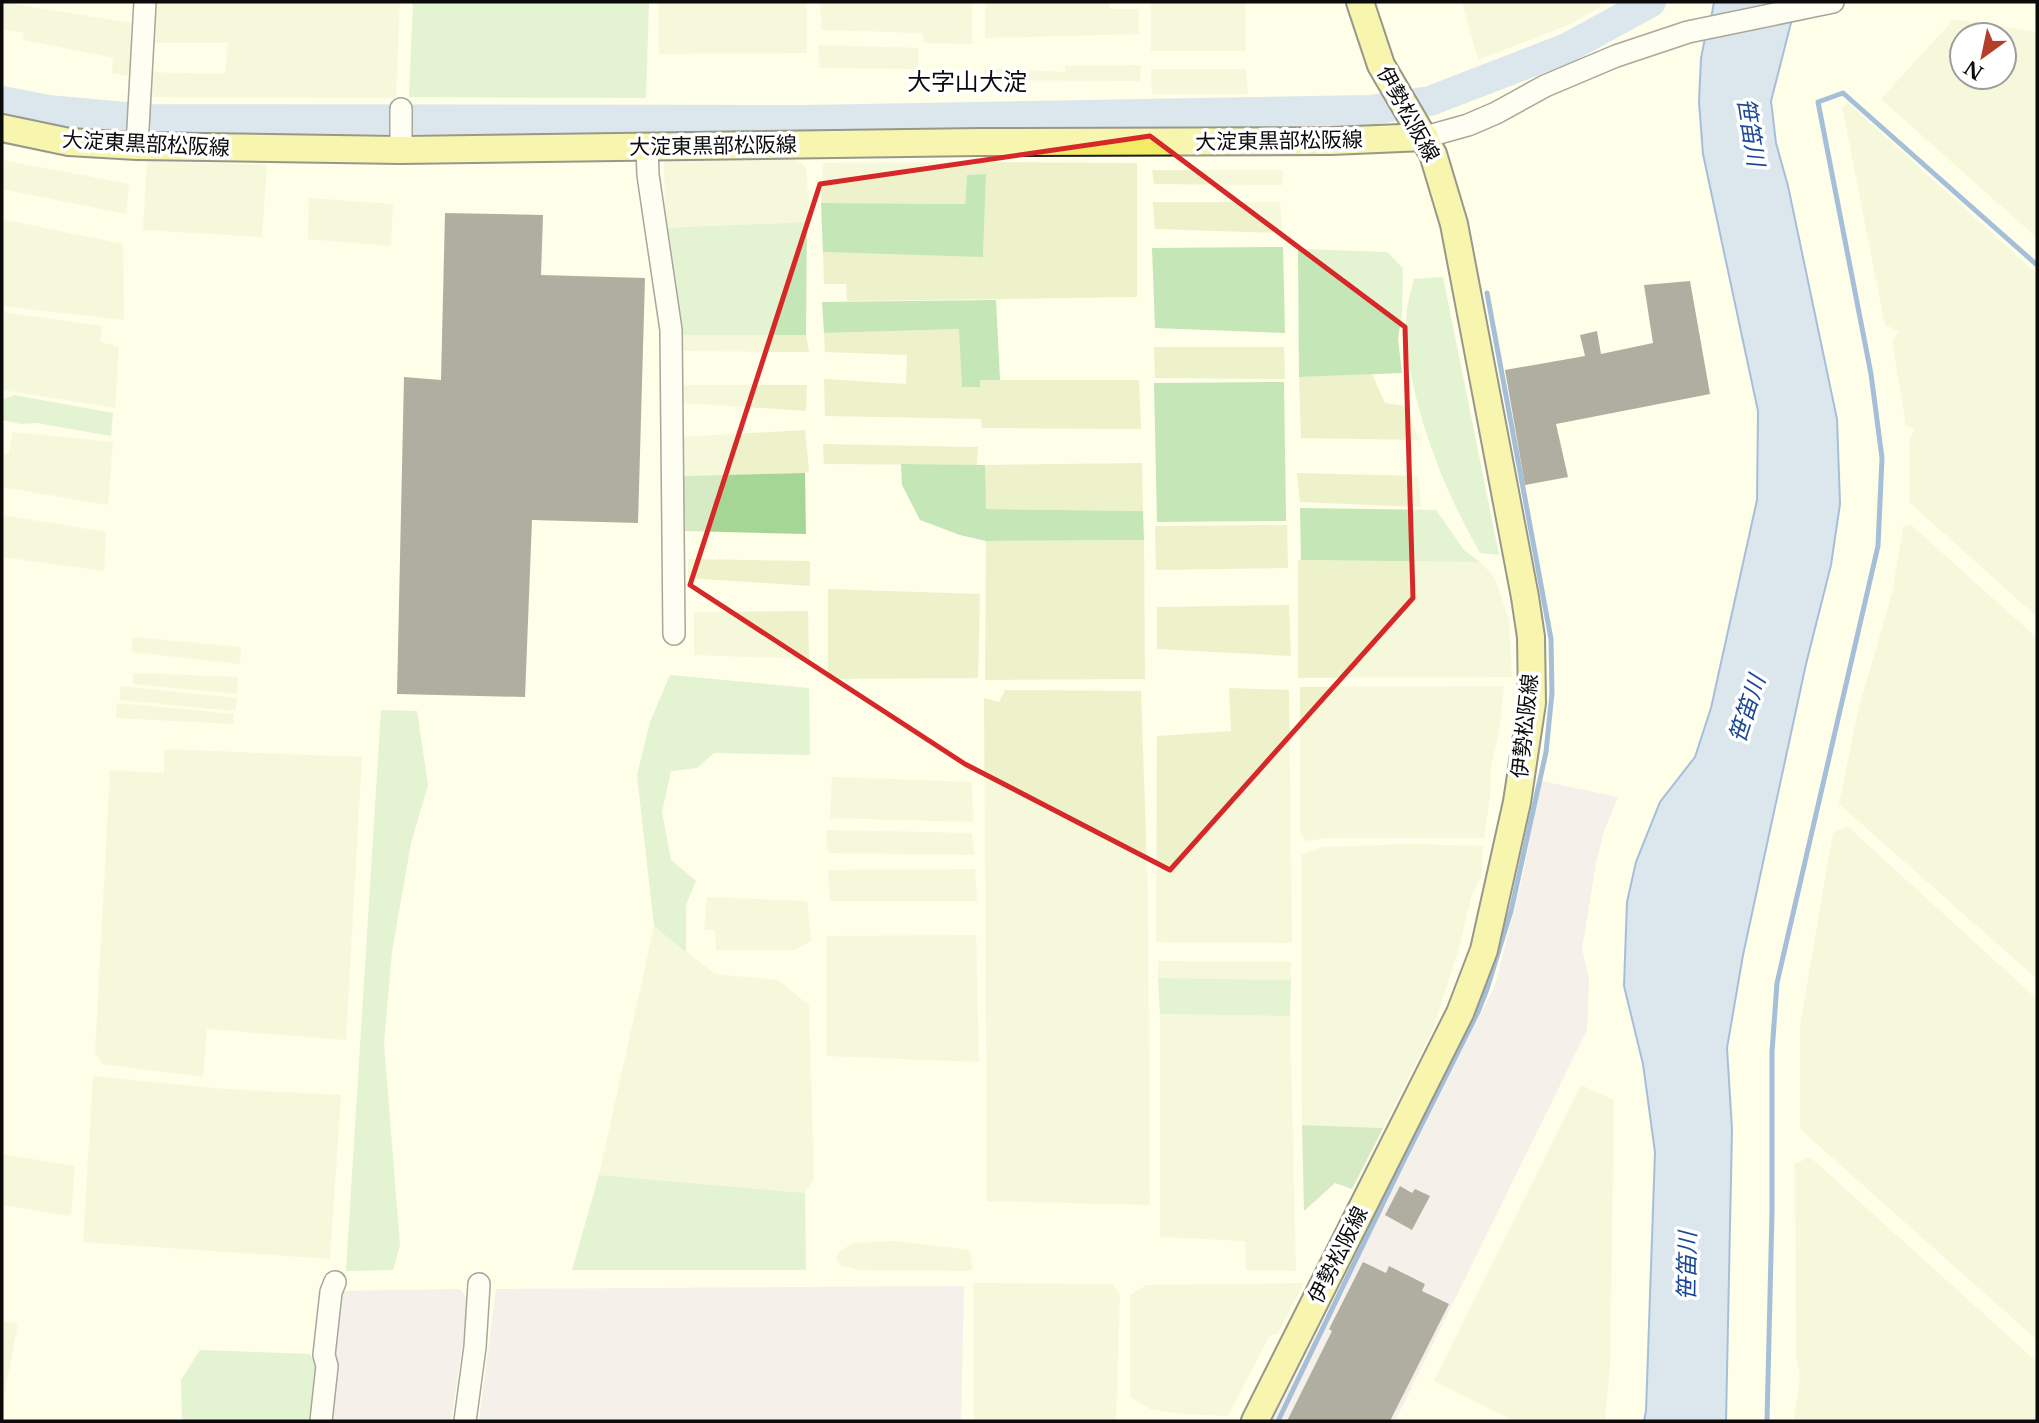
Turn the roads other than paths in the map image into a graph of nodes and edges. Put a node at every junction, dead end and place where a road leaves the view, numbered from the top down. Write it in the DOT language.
graph roads {
  1 [pos="145,2"];
  2 [pos="1360,2"];
  3 [pos="1826,3"];
  4 [pos="401,109"];
  5 [pos="2,128"];
  6 [pos="1425,137"];
  7 [pos="137,140"];
  8 [pos="401,144"];
  9 [pos="648,147"];
  10 [pos="674,634"];
  11 [pos="335,1282"];
  12 [pos="479,1284"];
  13 [pos="321,1421"];
  14 [pos="465,1421"];
  15 [pos="1255,1421"];
  1 -- 7 [label="street"];
  2 -- 6 [label="main road, 伊勢松阪線"];
  3 -- 6 [label="street"];
  4 -- 8 [label="street"];
  5 -- 7 [label="main road, 大淀東黒部松阪線"];
  6 -- 9 [label="main road, 大淀東黒部松阪線"];
  6 -- 15 [label="main road, 伊勢松阪線"];
  7 -- 8 [label="main road, 大淀東黒部松阪線"];
  8 -- 9 [label="main road, 大淀東黒部松阪線"];
  9 -- 10 [label="street"];
  11 -- 13 [label="street"];
  12 -- 14 [label="street"];
}
